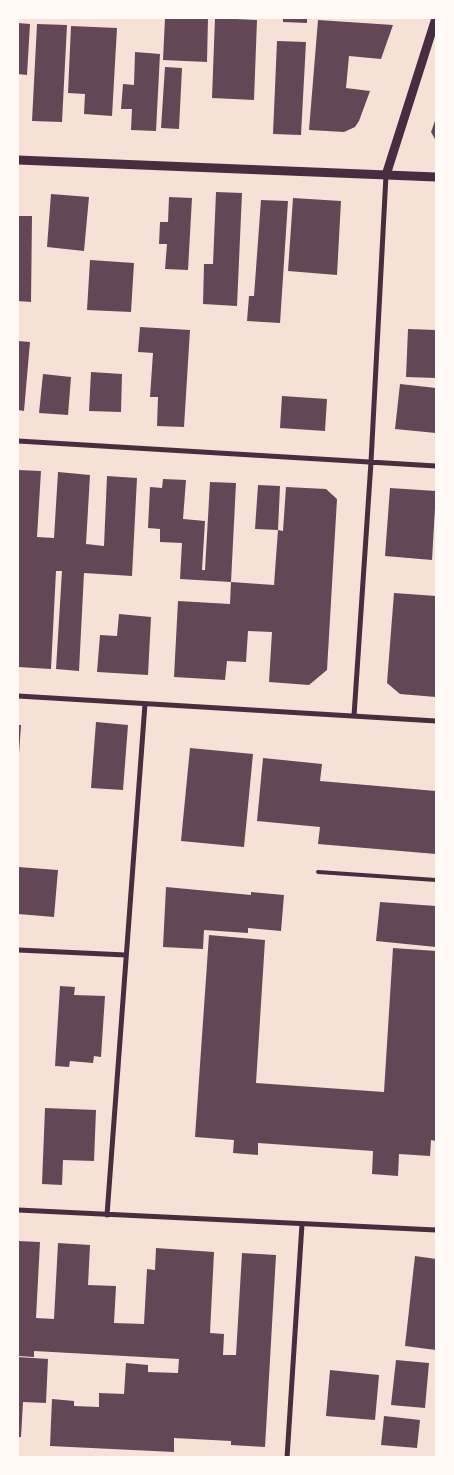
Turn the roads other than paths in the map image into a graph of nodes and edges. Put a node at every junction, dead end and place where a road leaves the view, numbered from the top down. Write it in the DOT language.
graph roads {
  1 [pos="436,18"];
  2 [pos="18,160"];
  3 [pos="386,175"];
  4 [pos="436,177"];
  5 [pos="18,441"];
  6 [pos="371,462"];
  7 [pos="436,466"];
  8 [pos="18,696"];
  9 [pos="145,704"];
  10 [pos="354,716"];
  11 [pos="436,721"];
  12 [pos="318,872"];
  13 [pos="436,880"];
  14 [pos="18,950"];
  15 [pos="126,955"];
  16 [pos="18,1210"];
  17 [pos="106,1215"];
  18 [pos="302,1224"];
  19 [pos="436,1230"];
  20 [pos="286,1458"];
  1 -- 3 [label="street"];
  2 -- 3 [label="street"];
  3 -- 4 [label="street"];
  3 -- 6 [label="street"];
  5 -- 6 [label="street"];
  6 -- 7 [label="street"];
  6 -- 10 [label="street"];
  8 -- 9 [label="street"];
  9 -- 10 [label="street"];
  9 -- 15 [label="street"];
  10 -- 11 [label="street"];
  12 -- 13 [label="lane"];
  14 -- 15 [label="street"];
  15 -- 17 [label="street"];
  16 -- 17 [label="street"];
  17 -- 18 [label="street"];
  18 -- 19 [label="street"];
  18 -- 20 [label="street"];
}
